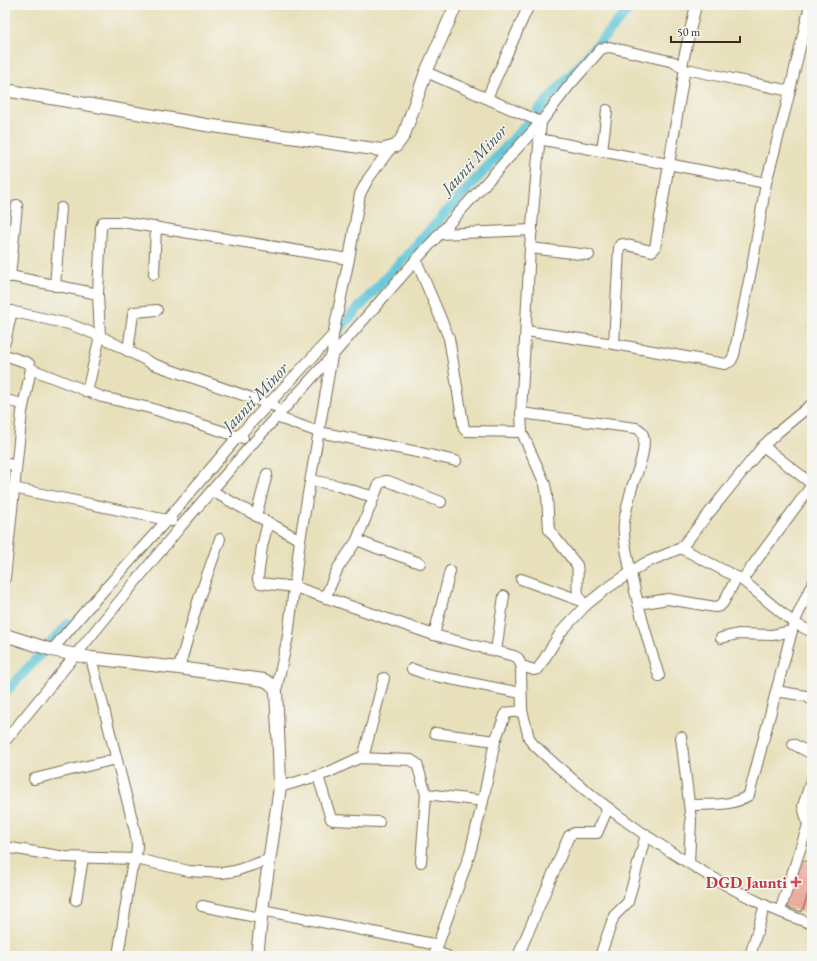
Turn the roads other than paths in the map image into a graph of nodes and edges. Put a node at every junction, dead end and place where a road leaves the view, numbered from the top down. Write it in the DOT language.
graph roads {
  1 [pos="456,5"];
  2 [pos="529,5"];
  3 [pos="696,5"];
  4 [pos="810,5"];
  5 [pos="684,68"];
  6 [pos="426,72"];
  7 [pos="5,90"];
  8 [pos="790,91"];
  9 [pos="488,98"];
  10 [pos="607,110"];
  11 [pos="541,122"];
  12 [pos="539,139"];
  13 [pos="390,149"];
  14 [pos="602,151"];
  15 [pos="669,164"];
  16 [pos="766,183"];
  17 [pos="17,205"];
  18 [pos="61,208"];
  19 [pos="156,227"];
  20 [pos="532,230"];
  21 [pos="439,234"];
  22 [pos="530,248"];
  23 [pos="589,255"];
  24 [pos="349,260"];
  25 [pos="416,260"];
  26 [pos="154,274"];
  27 [pos="8,276"];
  28 [pos="55,286"];
  29 [pos="98,294"];
  30 [pos="157,310"];
  31 [pos="8,311"];
  32 [pos="526,331"];
  33 [pos="100,336"];
  34 [pos="5,342"];
  35 [pos="333,344"];
  36 [pos="614,344"];
  37 [pos="128,351"];
  38 [pos="5,355"];
  39 [pos="31,369"];
  40 [pos="87,392"];
  41 [pos="5,400"];
  42 [pos="23,404"];
  43 [pos="812,404"];
  44 [pos="276,409"];
  45 [pos="521,413"];
  46 [pos="319,432"];
  47 [pos="522,432"];
  48 [pos="246,439"];
  49 [pos="763,446"];
  50 [pos="456,461"];
  51 [pos="5,463"];
  52 [pos="16,466"];
  53 [pos="267,474"];
  54 [pos="310,480"];
  55 [pos="812,485"];
  56 [pos="13,488"];
  57 [pos="212,491"];
  58 [pos="373,496"];
  59 [pos="441,502"];
  60 [pos="256,516"];
  61 [pos="268,522"];
  62 [pos="175,523"];
  63 [pos="220,539"];
  64 [pos="300,540"];
  65 [pos="357,540"];
  66 [pos="681,548"];
  67 [pos="420,563"];
  68 [pos="450,571"];
  69 [pos="631,572"];
  70 [pos="5,578"];
  71 [pos="740,578"];
  72 [pos="521,579"];
  73 [pos="812,584"];
  74 [pos="295,588"];
  75 [pos="504,596"];
  76 [pos="325,598"];
  77 [pos="582,602"];
  78 [pos="638,604"];
  79 [pos="793,627"];
  80 [pos="812,632"];
  81 [pos="5,635"];
  82 [pos="434,635"];
  83 [pos="721,638"];
  84 [pos="496,651"];
  85 [pos="64,652"];
  86 [pos="91,658"];
  87 [pos="178,668"];
  88 [pos="522,668"];
  89 [pos="412,669"];
  90 [pos="659,676"];
  91 [pos="384,678"];
  92 [pos="276,691"];
  93 [pos="776,691"];
  94 [pos="521,693"];
  95 [pos="812,700"];
  96 [pos="522,710"];
  97 [pos="435,732"];
  98 [pos="681,737"];
  99 [pos="5,741"];
  100 [pos="495,742"];
  101 [pos="793,744"];
  102 [pos="812,754"];
  103 [pos="116,758"];
  104 [pos="363,758"];
  105 [pos="318,776"];
  106 [pos="812,778"];
  107 [pos="34,779"];
  108 [pos="280,787"];
  109 [pos="426,794"];
  110 [pos="483,801"];
  111 [pos="690,805"];
  112 [pos="608,808"];
  113 [pos="379,822"];
  114 [pos="646,834"];
  115 [pos="5,847"];
  116 [pos="83,858"];
  117 [pos="136,859"];
  118 [pos="270,859"];
  119 [pos="421,862"];
  120 [pos="690,864"];
  121 [pos="76,900"];
  122 [pos="765,905"];
  123 [pos="202,906"];
  124 [pos="780,911"];
  125 [pos="262,914"];
  126 [pos="812,924"];
  127 [pos="436,951"];
  128 [pos="118,956"];
  129 [pos="257,956"];
  130 [pos="447,956"];
  131 [pos="518,956"];
  132 [pos="600,956"];
  133 [pos="750,956"];
  1 -- 6 [label="street"];
  2 -- 9 [label="street"];
  3 -- 5 [label="street"];
  4 -- 8 [label="street"];
  5 -- 8 [label="street"];
  5 -- 11 [label="street"];
  5 -- 15 [label="street"];
  6 -- 9 [label="street"];
  6 -- 13 [label="street"];
  7 -- 13 [label="street"];
  8 -- 16 [label="street"];
  9 -- 11 [label="street"];
  10 -- 14 [label="street"];
  11 -- 12 [label="street"];
  11 -- 21 [label="street"];
  12 -- 14 [label="street"];
  12 -- 20 [label="street"];
  13 -- 24 [label="street"];
  14 -- 15 [label="street"];
  15 -- 16 [label="street"];
  15 -- 36 [label="street"];
  16 -- 36 [label="street"];
  17 -- 27 [label="street"];
  18 -- 28 [label="street"];
  19 -- 24 [label="street"];
  19 -- 26 [label="street"];
  19 -- 29 [label="street"];
  20 -- 21 [label="street"];
  20 -- 22 [label="street"];
  21 -- 25 [label="street"];
  22 -- 23 [label="street"];
  22 -- 32 [label="street"];
  24 -- 35 [label="street"];
  25 -- 35 [label="street"];
  25 -- 47 [label="street"];
  27 -- 28 [label="street"];
  28 -- 29 [label="street"];
  29 -- 33 [label="street"];
  30 -- 37 [label="street"];
  31 -- 33 [label="street"];
  31 -- 34 [label="street"];
  32 -- 36 [label="street"];
  32 -- 45 [label="street"];
  33 -- 37 [label="street"];
  33 -- 40 [label="street"];
  35 -- 44 [label="street"];
  35 -- 44 [label="street"];
  35 -- 46 [label="street"];
  37 -- 44 [label="street"];
  38 -- 39 [label="street"];
  39 -- 40 [label="street"];
  39 -- 42 [label="street"];
  40 -- 48 [label="street"];
  41 -- 42 [label="street"];
  42 -- 52 [label="street"];
  43 -- 49 [label="street"];
  44 -- 46 [label="street"];
  44 -- 48 [label="street"];
  44 -- 48 [label="street"];
  45 -- 47 [label="street"];
  45 -- 69 [label="street"];
  46 -- 50 [label="street"];
  46 -- 54 [label="street"];
  47 -- 77 [label="street"];
  48 -- 57 [label="street"];
  48 -- 62 [label="street"];
  49 -- 55 [label="street"];
  49 -- 66 [label="street"];
  51 -- 52 [label="street"];
  52 -- 56 [label="street"];
  53 -- 60 [label="street"];
  54 -- 58 [label="street"];
  54 -- 64 [label="street"];
  55 -- 71 [label="street"];
  56 -- 62 [label="street"];
  56 -- 70 [label="street"];
  57 -- 60 [label="street"];
  57 -- 62 [label="street"];
  58 -- 59 [label="street"];
  58 -- 65 [label="street"];
  60 -- 61 [label="street"];
  61 -- 64 [label="street"];
  61 -- 74 [label="street"];
  62 -- 85 [label="street"];
  62 -- 85 [label="street"];
  63 -- 87 [label="street"];
  64 -- 74 [label="street"];
  65 -- 67 [label="street"];
  65 -- 76 [label="street"];
  66 -- 69 [label="street"];
  66 -- 71 [label="street"];
  68 -- 82 [label="street"];
  69 -- 77 [label="street"];
  69 -- 78 [label="street"];
  71 -- 78 [label="street"];
  71 -- 79 [label="street"];
  72 -- 77 [label="street"];
  73 -- 79 [label="street"];
  74 -- 76 [label="street"];
  74 -- 92 [label="street"];
  75 -- 84 [label="street"];
  76 -- 82 [label="street"];
  77 -- 88 [label="street"];
  78 -- 90 [label="street"];
  79 -- 80 [label="street"];
  79 -- 83 [label="street"];
  79 -- 93 [label="street"];
  81 -- 85 [label="street"];
  82 -- 84 [label="street"];
  84 -- 88 [label="street"];
  85 -- 86 [label="street"];
  85 -- 99 [label="street"];
  86 -- 87 [label="street"];
  86 -- 103 [label="street"];
  87 -- 92 [label="street"];
  88 -- 94 [label="street"];
  89 -- 94 [label="street"];
  91 -- 104 [label="street"];
  92 -- 108 [label="street"];
  93 -- 95 [label="street"];
  93 -- 111 [label="street"];
  94 -- 96 [label="street"];
  96 -- 100 [label="street"];
  96 -- 112 [label="street"];
  97 -- 100 [label="street"];
  98 -- 111 [label="street"];
  100 -- 110 [label="street"];
  101 -- 102 [label="street"];
  103 -- 107 [label="street"];
  103 -- 117 [label="street"];
  104 -- 105 [label="street"];
  104 -- 109 [label="street"];
  105 -- 108 [label="street"];
  105 -- 113 [label="street"];
  106 -- 124 [label="street"];
  108 -- 118 [label="street"];
  109 -- 110 [label="street"];
  109 -- 119 [label="street"];
  110 -- 127 [label="street"];
  111 -- 120 [label="street"];
  112 -- 114 [label="street"];
  112 -- 131 [label="street"];
  114 -- 120 [label="street"];
  114 -- 132 [label="street"];
  115 -- 116 [label="street"];
  116 -- 117 [label="street"];
  116 -- 121 [label="street"];
  117 -- 118 [label="street"];
  117 -- 128 [label="street"];
  118 -- 125 [label="street"];
  120 -- 122 [label="street"];
  122 -- 124 [label="street"];
  122 -- 133 [label="street"];
  123 -- 125 [label="street"];
  124 -- 126 [label="street"];
  125 -- 127 [label="street"];
  125 -- 129 [label="street"];
  127 -- 130 [label="street"];
}
